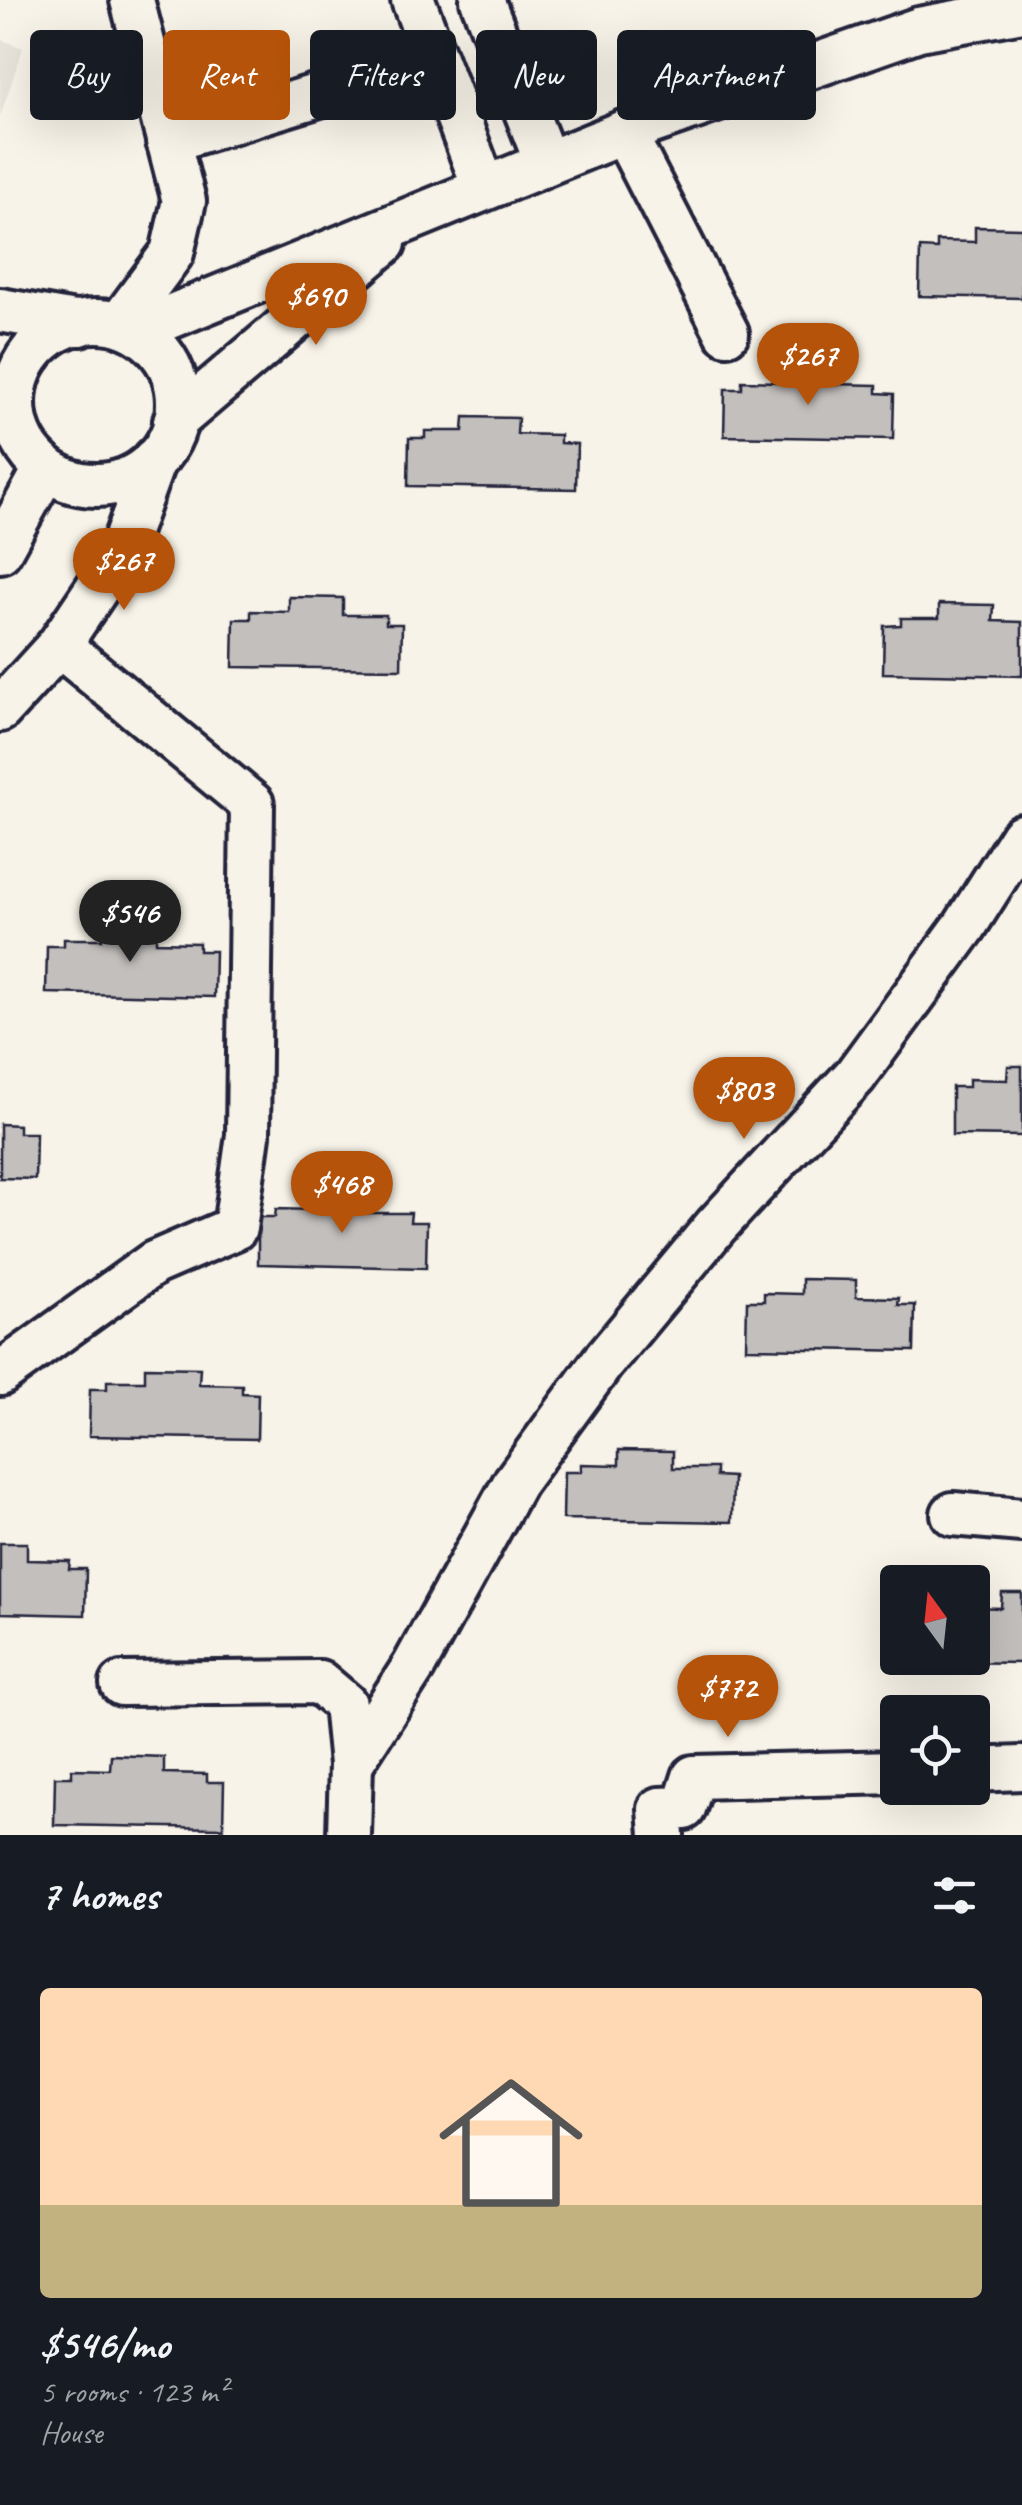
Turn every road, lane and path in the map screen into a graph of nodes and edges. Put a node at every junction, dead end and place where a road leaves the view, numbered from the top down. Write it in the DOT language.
graph roads {
  1 [pos="132,0"];
  2 [pos="413,0"];
  3 [pos="482,0"];
  4 [pos="1022,10"];
  5 [pos="310,98"];
  6 [pos="624,132"];
  7 [pos="168,141"];
  8 [pos="546,162"];
  9 [pos="484,187"];
  10 [pos="410,220"];
  11 [pos="0,310"];
  12 [pos="113,325"];
  13 [pos="728,333"];
  14 [pos="7,396"];
  15 [pos="175,421"];
  16 [pos="154,460"];
  17 [pos="46,468"];
  18 [pos="0,551"];
  19 [pos="59,646"];
  20 [pos="0,710"];
  21 [pos="1016,860"];
  22 [pos="0,1374"];
  23 [pos="953,1514"];
  24 [pos="1022,1520"];
  25 [pos="122,1684"];
  26 [pos="351,1764"];
  27 [pos="1022,1768"];
  28 [pos="990,1769"];
  29 [pos="880,1772"];
  30 [pos="349,1835"];
  31 [pos="662,1835"];
  1 -- 7 [label="street"];
  2 -- 9 [label="street"];
  3 -- 8 [label="street"];
  4 -- 6 [label="street"];
  5 -- 7 [label="street"];
  6 -- 8 [label="street"];
  6 -- 13 [label="street"];
  7 -- 12 [label="street"];
  8 -- 9 [label="street"];
  9 -- 10 [label="street"];
  10 -- 12 [label="street"];
  10 -- 15 [label="street"];
  11 -- 12 [label="street"];
  12 -- 14 [label="street"];
  12 -- 15 [label="street"];
  14 -- 17 [label="street"];
  15 -- 16 [label="street"];
  16 -- 17 [label="street"];
  16 -- 19 [label="street"];
  17 -- 18 [label="street"];
  19 -- 20 [label="street"];
  19 -- 22 [label="street"];
  21 -- 26 [label="street"];
  23 -- 24 [label="street"];
  25 -- 26 [label="street"];
  26 -- 30 [label="street"];
  27 -- 28 [label="street"];
  29 -- 31 [label="street"];
}
